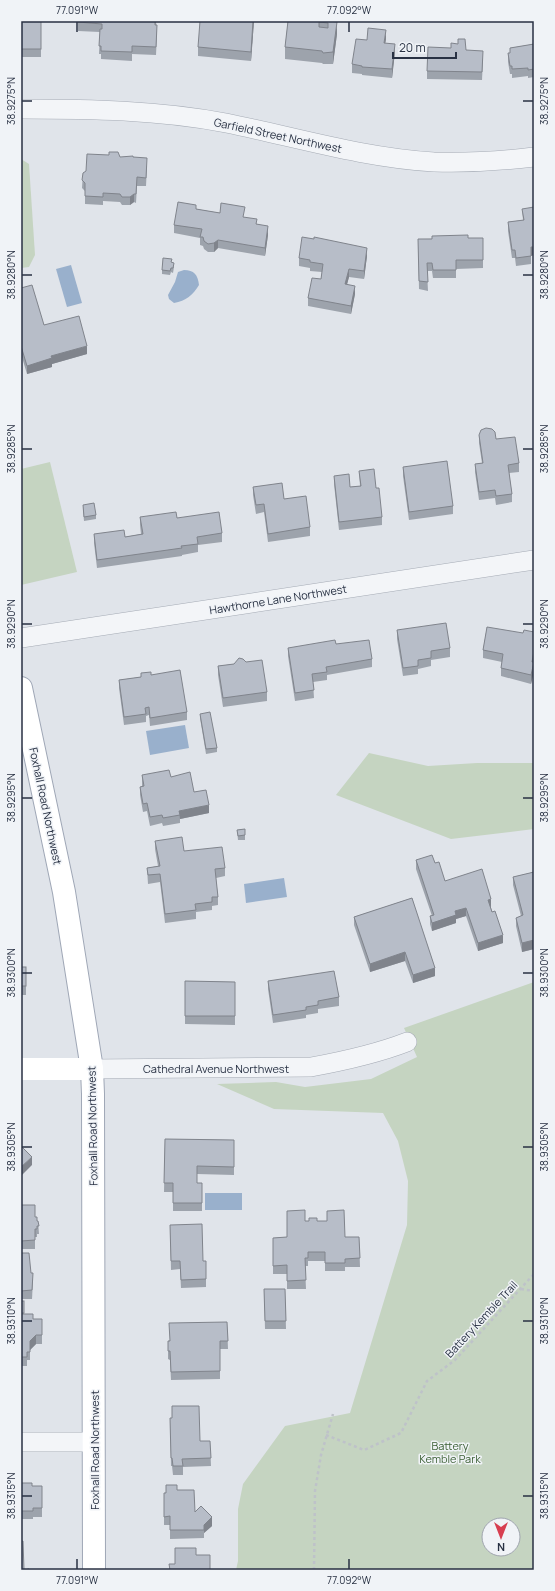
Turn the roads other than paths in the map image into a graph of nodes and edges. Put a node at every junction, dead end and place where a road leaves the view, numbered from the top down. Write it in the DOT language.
graph roads {
  1 [pos="21,109"];
  2 [pos="534,157"];
  3 [pos="534,560"];
  4 [pos="21,638"];
  5 [pos="21,688"];
  6 [pos="407,1042"];
  7 [pos="21,1068"];
  8 [pos="92,1069"];
  9 [pos="21,1442"];
  10 [pos="94,1442"];
  11 [pos="94,1570"];
  1 -- 2 [label="street, Garfield Street Northwest"];
  3 -- 4 [label="street, Hawthorne Lane Northwest"];
  5 -- 8 [label="main road, Foxhall Road Northwest"];
  6 -- 8 [label="street, Cathedral Avenue Northwest"];
  7 -- 8 [label="main road, Cathedral Avenue Northwest"];
  8 -- 10 [label="main road, Foxhall Road Northwest"];
  9 -- 10 [label="street"];
  10 -- 11 [label="main road, Foxhall Road Northwest"];
}
